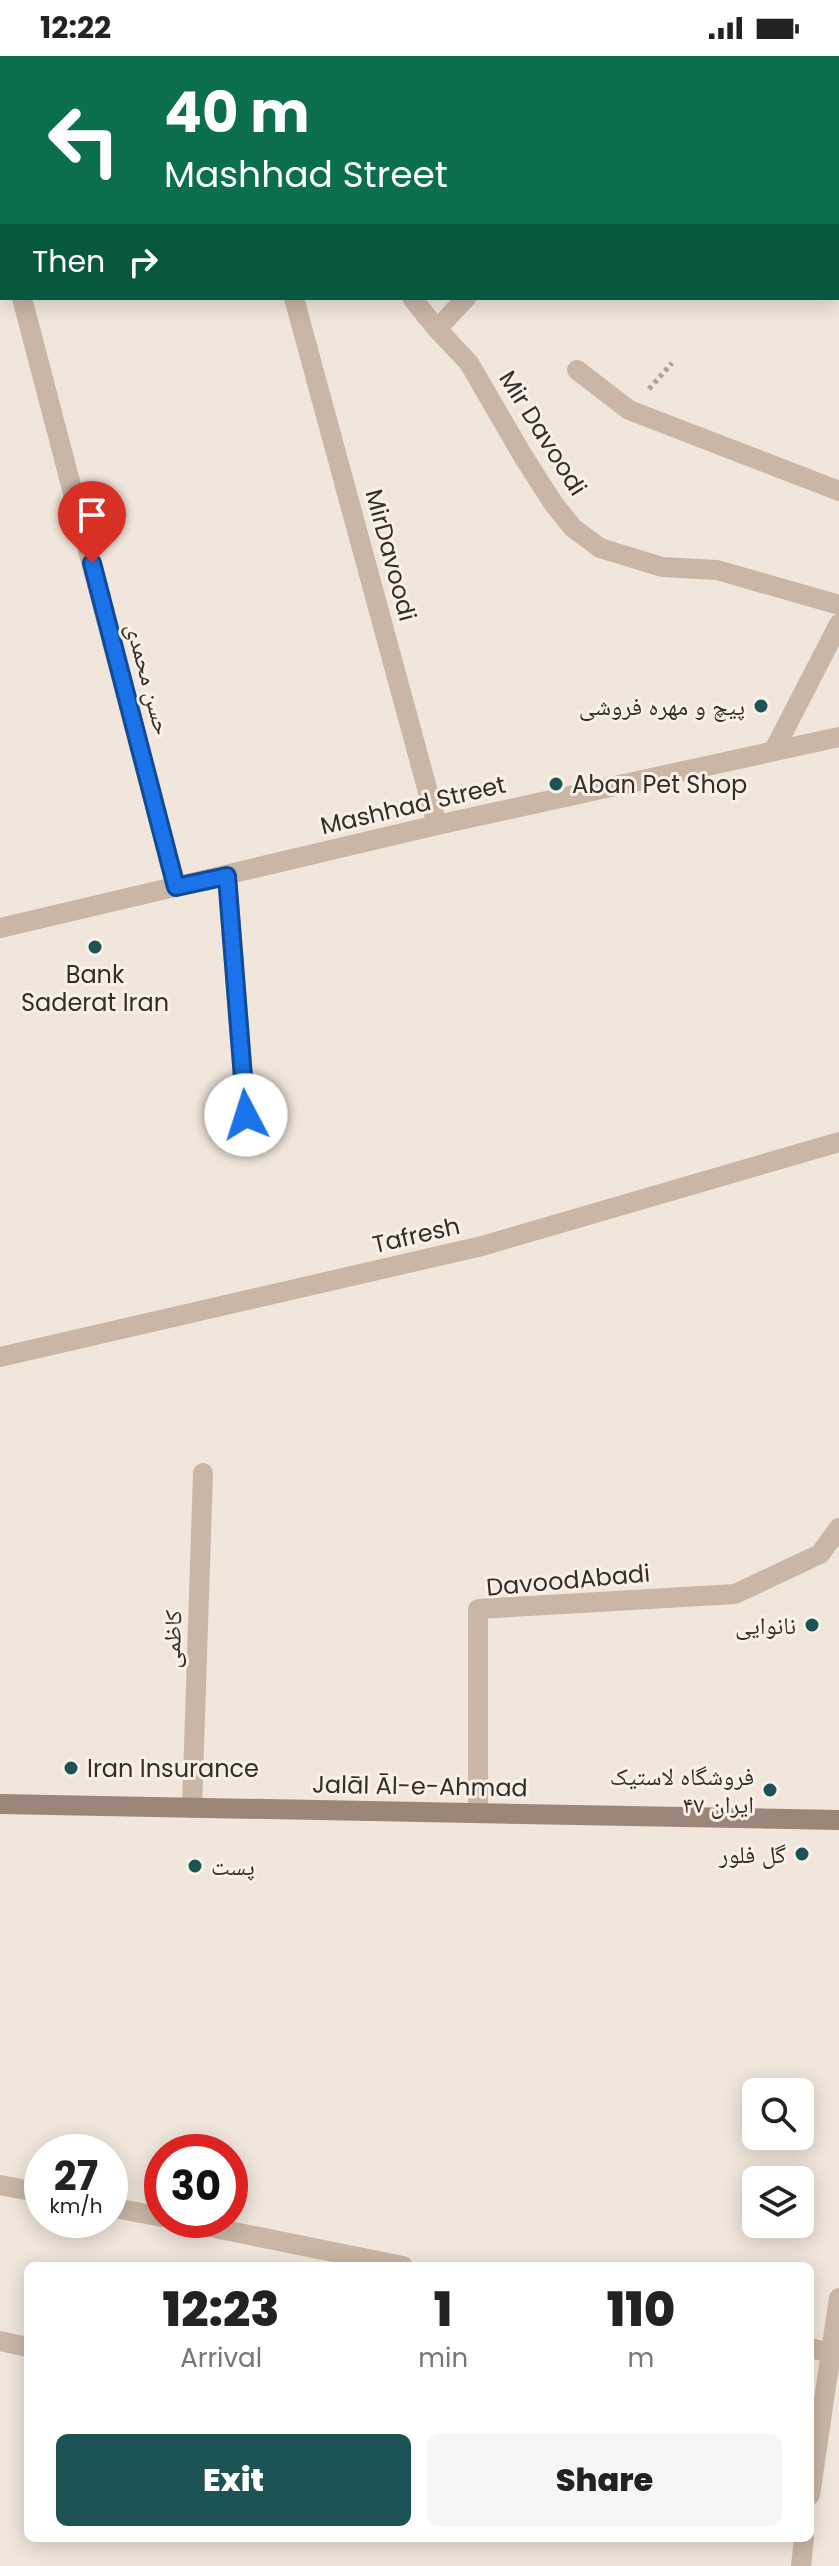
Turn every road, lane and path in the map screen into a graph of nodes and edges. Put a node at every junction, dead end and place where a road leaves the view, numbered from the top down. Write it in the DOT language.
graph roads {
  1 [pos="23,300"];
  2 [pos="295,300"];
  3 [pos="414,300"];
  4 [pos="464,300"];
  5 [pos="437,329"];
  6 [pos="577,370"];
  7 [pos="839,491"];
  8 [pos="839,605"];
  9 [pos="839,624"];
  10 [pos="839,737"];
  11 [pos="774,750"];
  12 [pos="437,825"];
  13 [pos="227,876"];
  14 [pos="176,887"];
  15 [pos="0,928"];
  16 [pos="246,1115"];
  17 [pos="839,1142"];
  18 [pos="0,1357"];
  19 [pos="203,1473"];
  20 [pos="839,1528"];
  21 [pos="0,1804"];
  22 [pos="192,1808"];
  23 [pos="478,1813"];
  24 [pos="839,1820"];
  25 [pos="0,2185"];
  26 [pos="24,2190"];
  27 [pos="248,2235"];
  28 [pos="383,2262"];
  29 [pos="839,2298"];
  30 [pos="0,2341"];
  31 [pos="24,2346"];
  32 [pos="814,2349"];
  33 [pos="835,2354"];
  34 [pos="814,2472"];
  35 [pos="804,2542"];
  36 [pos="801,2566"];
  1 -- 14 [label="street, حسن محمدی"];
  2 -- 12 [label="street, MirDavoodi"];
  3 -- 5 [label="street, Mir Davoodi"];
  4 -- 5 [label="street"];
  5 -- 8 [label="street, Mir Davoodi"];
  6 -- 7 [label="street"];
  9 -- 11 [label="street"];
  10 -- 11 [label="street, Mashhad Street"];
  11 -- 12 [label="street, Mashhad Street"];
  12 -- 13 [label="street, Mashhad Street"];
  13 -- 14 [label="street, Mashhad Street"];
  13 -- 16 [label="street"];
  14 -- 15 [label="street, Mashhad Street"];
  17 -- 18 [label="street, Tafresh"];
  19 -- 22 [label="street, کاظمی"];
  20 -- 23 [label="street, DavoodAbadi"];
  21 -- 22 [label="main road, Jalāl Āl-e-Ahmad"];
  22 -- 23 [label="main road, Jalāl Āl-e-Ahmad"];
  23 -- 24 [label="main road, Jalāl Āl-e-Ahmad"];
  25 -- 26 [label="street"];
  27 -- 28 [label="street"];
  29 -- 33 [label="street"];
  30 -- 31 [label="street"];
  32 -- 33 [label="street"];
  33 -- 34 [label="street"];
  35 -- 36 [label="street"];
}
